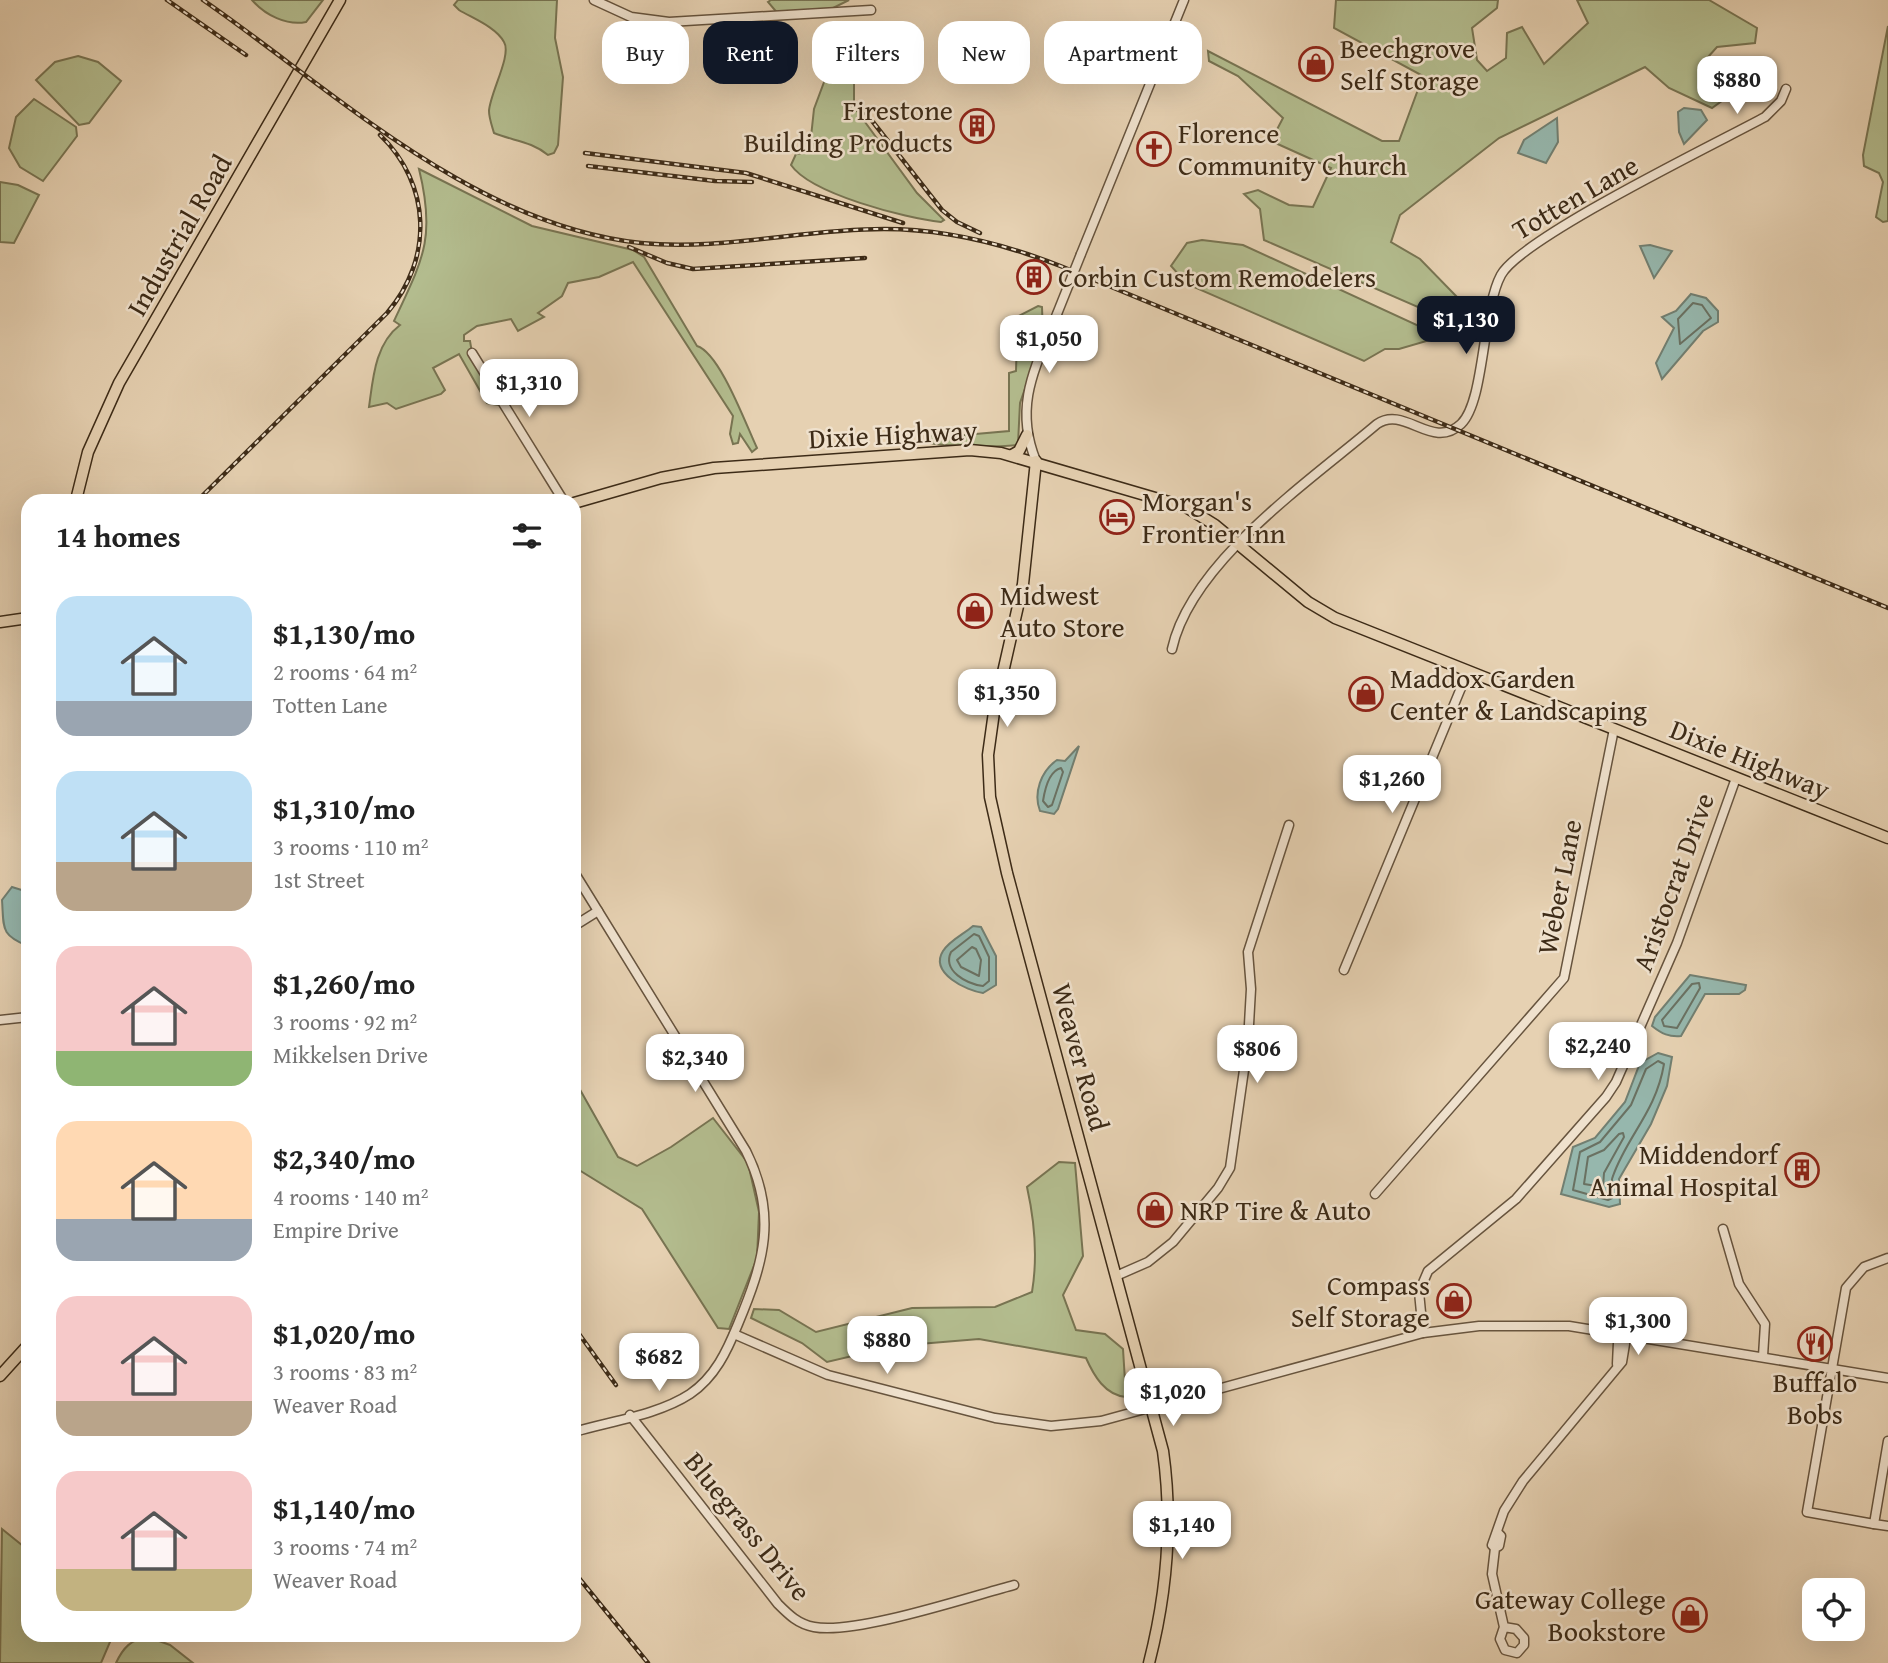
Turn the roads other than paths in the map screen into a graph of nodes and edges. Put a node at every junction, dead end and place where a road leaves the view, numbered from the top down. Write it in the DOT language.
graph roads {
  1 [pos="340,0"];
  2 [pos="594,0"];
  3 [pos="1184,0"];
  4 [pos="871,10"];
  5 [pos="1786,89"];
  6 [pos="472,353"];
  7 [pos="1027,435"];
  8 [pos="1012,455"];
  9 [pos="1036,461"];
  10 [pos="1053,466"];
  11 [pos="1034,484"];
  12 [pos="78,494"];
  13 [pos="559,494"];
  14 [pos="581,501"];
  15 [pos="1237,544"];
  16 [pos="21,619"];
  17 [pos="0,622"];
  18 [pos="1172,649"];
  19 [pos="1468,671"];
  20 [pos="1614,729"];
  21 [pos="1737,778"];
  22 [pos="1289,825"];
  23 [pos="1888,838"];
  24 [pos="581,883"];
  25 [pos="598,911"];
  26 [pos="581,922"];
  27 [pos="1343,970"];
  28 [pos="21,1018"];
  29 [pos="0,1020"];
  30 [pos="1375,1194"];
  31 [pos="1723,1229"];
  32 [pos="1888,1258"];
  33 [pos="1116,1276"];
  34 [pos="1423,1333"];
  35 [pos="734,1334"];
  36 [pos="1623,1337"];
  37 [pos="21,1353"];
  38 [pos="1763,1356"];
  39 [pos="1830,1368"];
  40 [pos="0,1376"];
  41 [pos="1888,1378"];
  42 [pos="1152,1408"];
  43 [pos="630,1415"];
  44 [pos="581,1430"];
  45 [pos="1888,1441"];
  46 [pos="1874,1524"];
  47 [pos="1888,1526"];
  48 [pos="1014,1585"];
  49 [pos="1504,1627"];
  50 [pos="1149,1663"];
  1 -- 12 [label="main road, Industrial Road"];
  2 -- 4 [label="street"];
  3 -- 7 [label="street, bridge"];
  5 -- 15 [label="street, Totten Lane"];
  6 -- 13 [label="street"];
  7 -- 8 [label="main road"];
  7 -- 9 [label="street"];
  8 -- 9 [label="main road, Dixie Highway"];
  8 -- 14 [label="main road, Dixie Highway"];
  9 -- 10 [label="main road, Dixie Highway"];
  9 -- 11 [label="main road, Weaver Road"];
  10 -- 11 [label="main road"];
  10 -- 15 [label="main road, Dixie Highway"];
  11 -- 33 [label="main road, Weaver Road"];
  15 -- 18 [label="street"];
  15 -- 19 [label="main road, Dixie Highway"];
  16 -- 17 [label="main road"];
  19 -- 20 [label="main road, Dixie Highway"];
  19 -- 27 [label="street"];
  20 -- 21 [label="main road, Dixie Highway"];
  20 -- 30 [label="street, Weber Lane"];
  21 -- 23 [label="main road, Dixie Highway"];
  21 -- 34 [label="street, Aristocrat Drive"];
  22 -- 33 [label="street"];
  24 -- 25 [label="street"];
  25 -- 26 [label="street"];
  25 -- 35 [label="street"];
  28 -- 29 [label="street"];
  31 -- 38 [label="street"];
  32 -- 39 [label="street"];
  33 -- 42 [label="main road, Weaver Road"];
  34 -- 36 [label="street"];
  34 -- 42 [label="street"];
  35 -- 42 [label="street"];
  35 -- 43 [label="street"];
  36 -- 38 [label="street"];
  36 -- 49 [label="street"];
  37 -- 40 [label="main road"];
  38 -- 39 [label="street"];
  39 -- 41 [label="street"];
  39 -- 46 [label="street"];
  42 -- 50 [label="main road, Weaver Road"];
  43 -- 44 [label="street"];
  43 -- 48 [label="street, Bluegrass Drive"];
  45 -- 46 [label="street"];
  46 -- 47 [label="street"];
}
